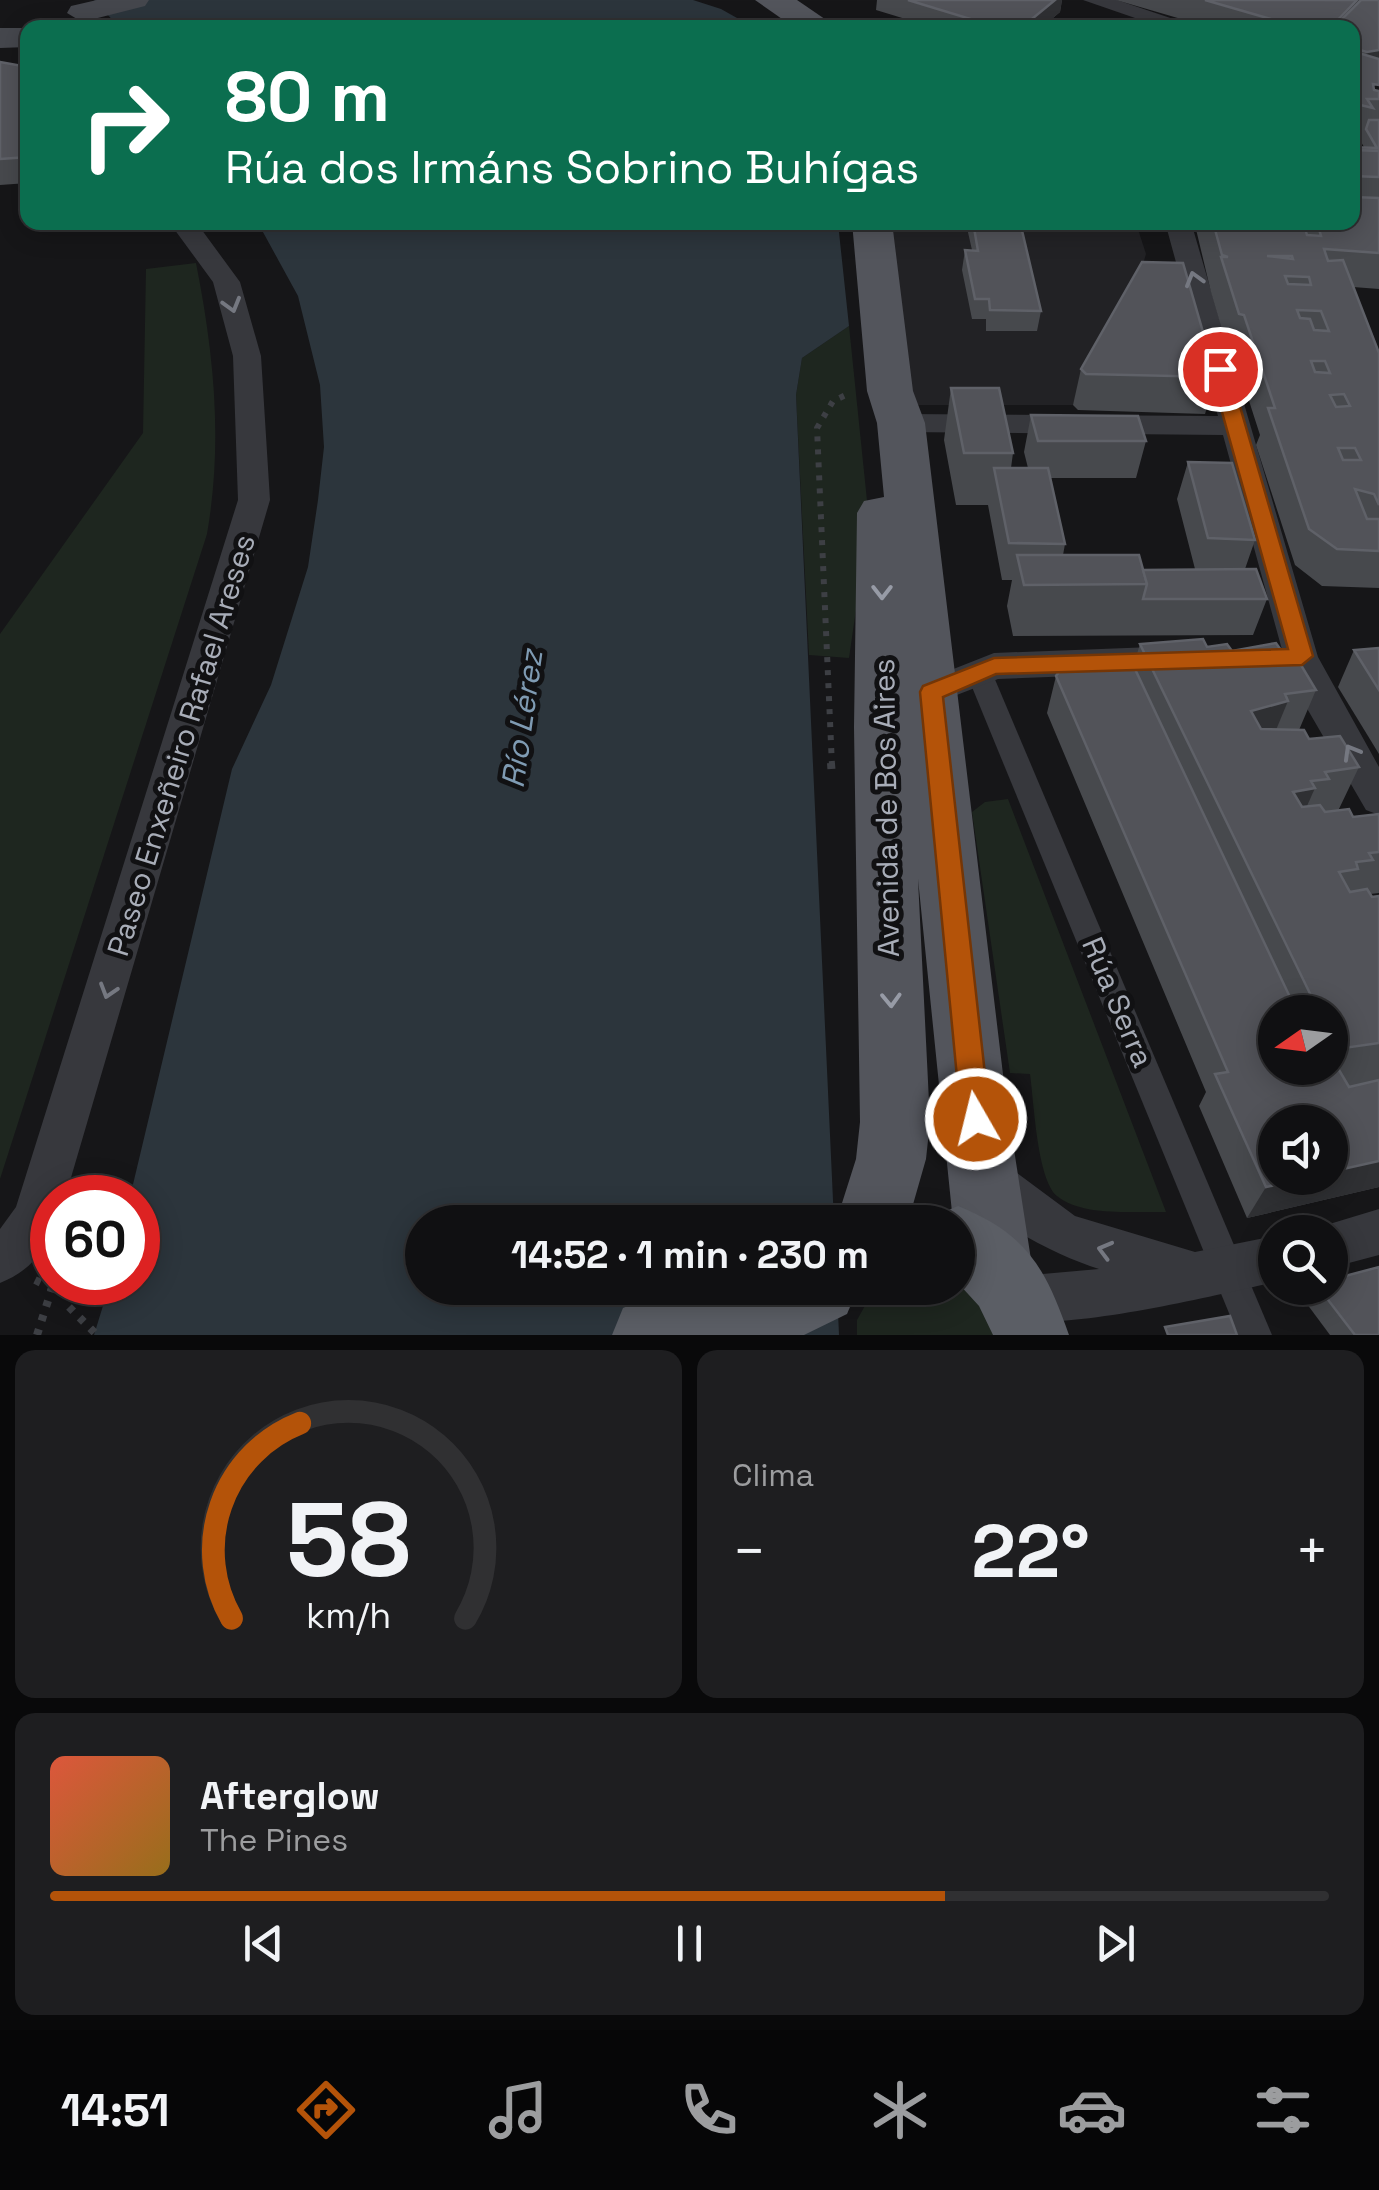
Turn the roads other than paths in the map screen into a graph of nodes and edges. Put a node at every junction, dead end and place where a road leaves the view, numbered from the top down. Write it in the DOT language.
graph roads {
  1 [pos="134,0"];
  2 [pos="772,0"];
  3 [pos="1094,0"];
  4 [pos="75,13"];
  5 [pos="807,20"];
  6 [pos="1138,20"];
  7 [pos="188,230"];
  8 [pos="873,230"];
  9 [pos="1180,230"];
  10 [pos="895,407"];
  11 [pos="1236,426"];
  12 [pos="1262,656"];
  13 [pos="1302,656"];
  14 [pos="1204,658"];
  15 [pos="954,681"];
  16 [pos="1379,800"];
  17 [pos="984,1176"];
  18 [pos="877,1205"];
  19 [pos="1379,1232"];
  20 [pos="1348,1240"];
  21 [pos="0,1260"];
  22 [pos="1235,1269"];
  23 [pos="1001,1286"];
  24 [pos="790,1305"];
  25 [pos="819,1305"];
  26 [pos="650,1335"];
  27 [pos="815,1335"];
  28 [pos="1255,1335"];
  1 -- 4 [label="main road"];
  2 -- 5 [label="main road"];
  3 -- 6 [label="street"];
  7 -- 21 [label="street, Paseo Enxeñeiro Rafael Areses, one-way"];
  8 -- 10 [label="main road, Avenida de Bos Aires"];
  11 -- 9 [label="street, one-way"];
  10 -- 11 [label="street"];
  10 -- 15 [label="main road, Avenida de Bos Aires"];
  10 -- 18 [label="main road, Avenida de Bos Aires, one-way"];
  11 -- 13 [label="street"];
  12 -- 13 [label="street"];
  16 -- 13 [label="street, one-way"];
  14 -- 15 [label="street"];
  15 -- 17 [label="main road, Avenida de Bos Aires"];
  15 -- 22 [label="street, Rúa Serra"];
  22 -- 17 [label="street, one-way"];
  17 -- 23 [label="main road, Avenida de Bos Aires"];
  19 -- 20 [label="street"];
  22 -- 23 [label="street"];
  22 -- 28 [label="street, Rúa Serra"];
  24 -- 26 [label="highway"];
  25 -- 27 [label="highway"];
}
